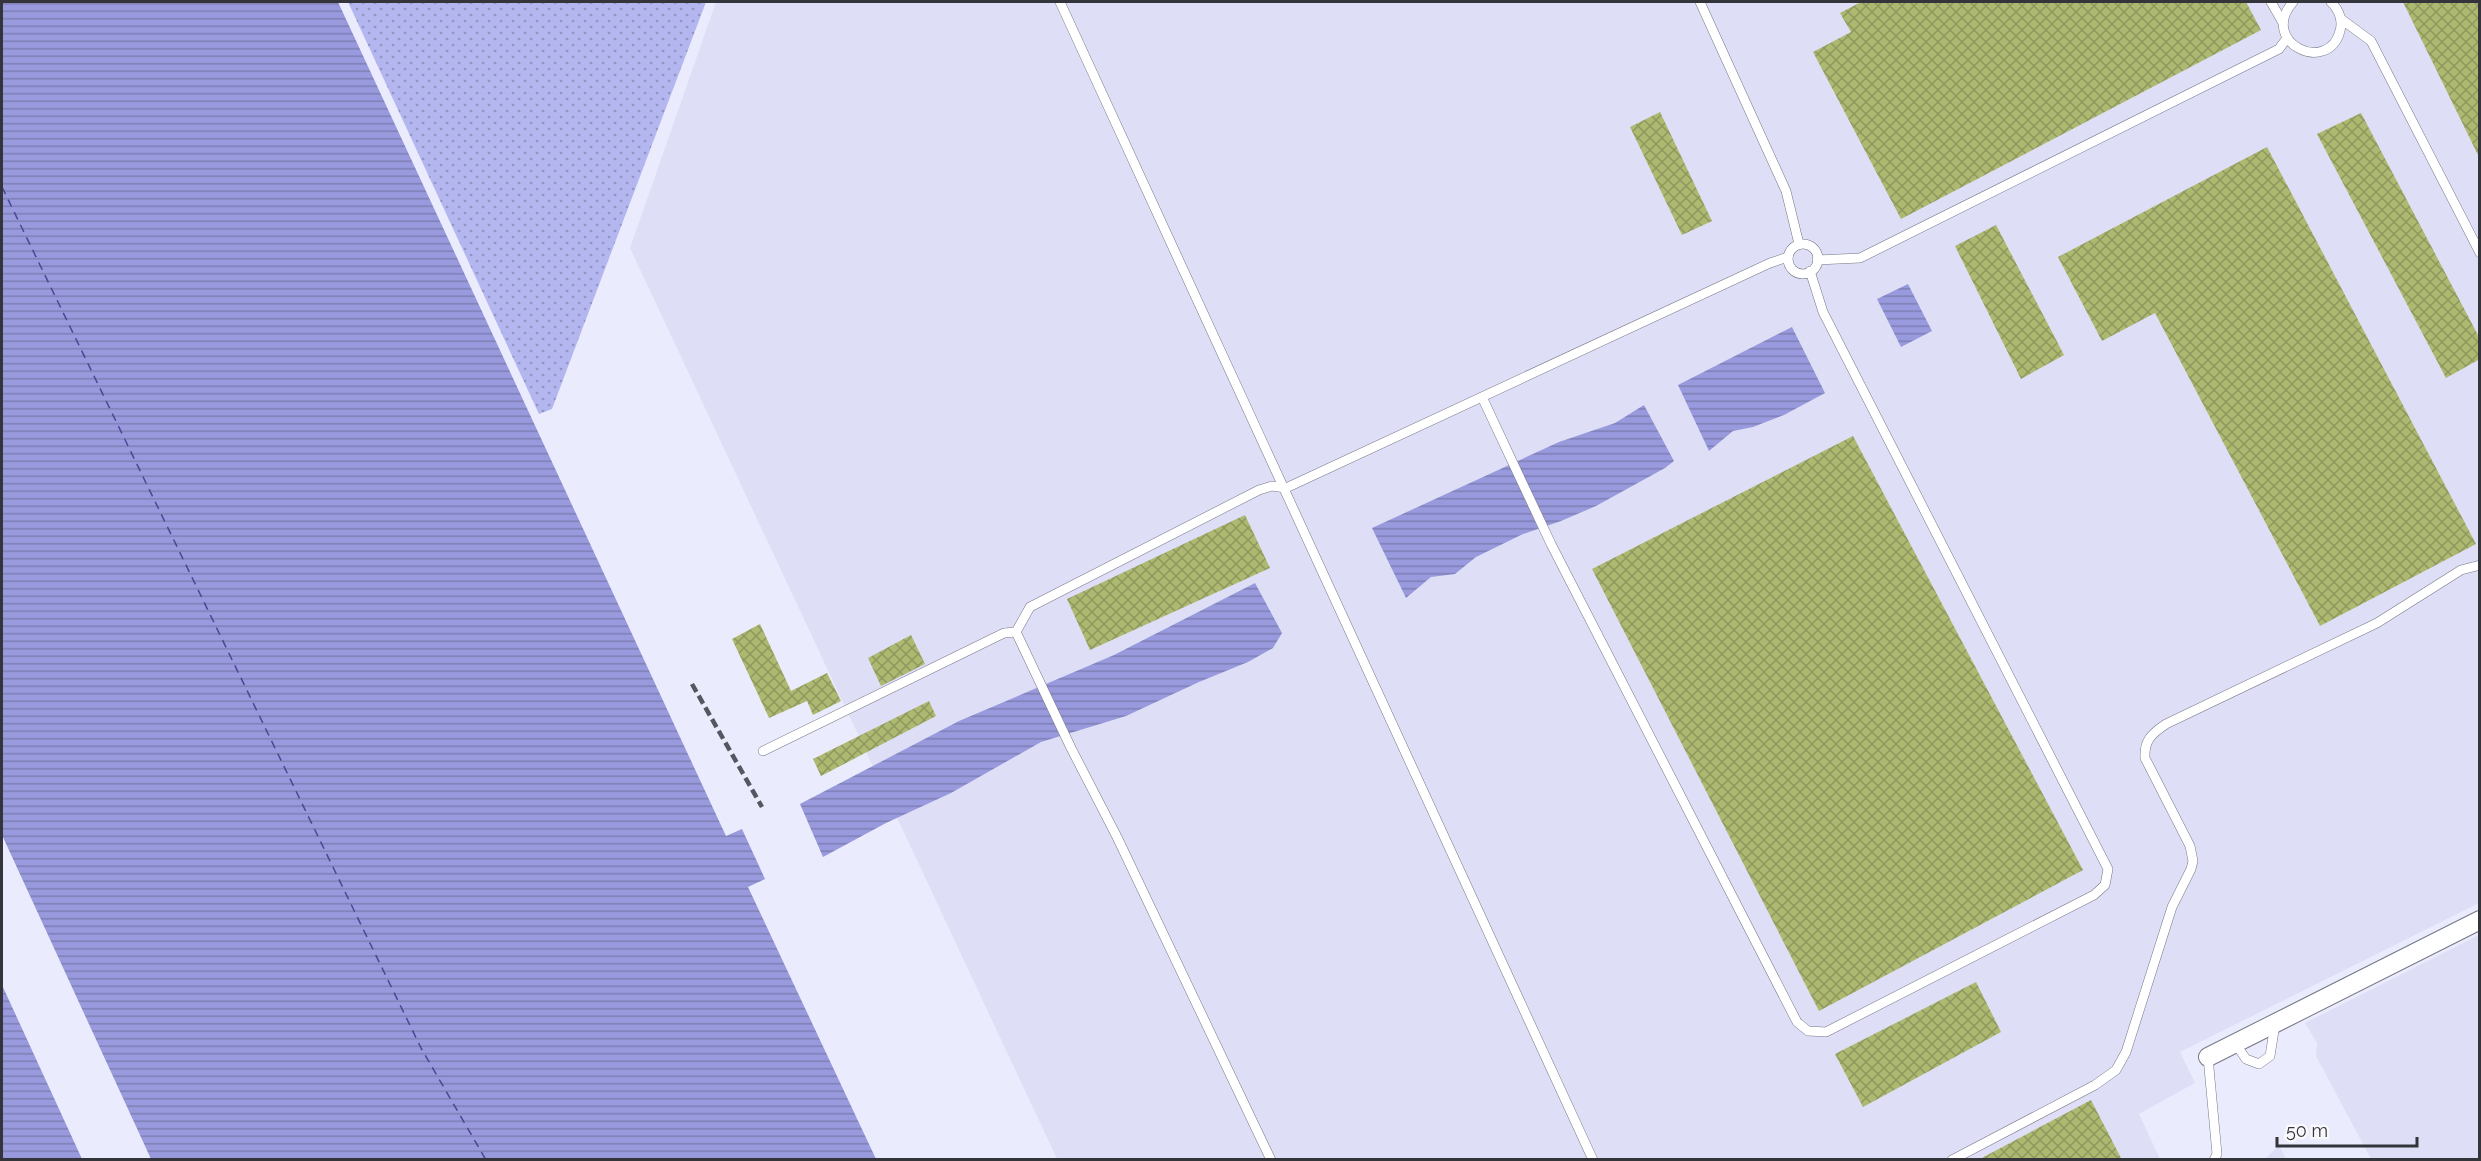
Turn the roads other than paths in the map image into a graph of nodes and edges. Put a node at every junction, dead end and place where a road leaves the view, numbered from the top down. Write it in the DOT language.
graph roads {
  1 [pos="1060,2"];
  2 [pos="1700,2"];
  3 [pos="2271,2"];
  4 [pos="2293,2"];
  5 [pos="2331,2"];
  6 [pos="2341,19"];
  7 [pos="2283,24"];
  8 [pos="2287,38"];
  9 [pos="1800,244"];
  10 [pos="2480,253"];
  11 [pos="1788,257"];
  12 [pos="1817,260"];
  13 [pos="1810,271"];
  14 [pos="1482,397"];
  15 [pos="1286,488"];
  16 [pos="2480,565"];
  17 [pos="1016,632"];
  18 [pos="763,751"];
  19 [pos="2480,920"];
  20 [pos="2275,1023"];
  21 [pos="2235,1043"];
  22 [pos="2208,1057"];
  23 [pos="1271,1160"];
  24 [pos="1593,1160"];
  25 [pos="1952,1160"];
  26 [pos="2214,1160"];
  1 -- 15 [label="lane"];
  2 -- 9 [label="lane"];
  3 -- 7 [label="lane"];
  4 -- 7 [label="lane"];
  5 -- 6 [label="lane"];
  6 -- 8 [label="lane"];
  6 -- 10 [label="lane"];
  7 -- 8 [label="lane"];
  8 -- 12 [label="lane"];
  9 -- 11 [label="lane"];
  9 -- 12 [label="lane"];
  11 -- 13 [label="lane"];
  11 -- 14 [label="lane"];
  12 -- 13 [label="lane"];
  13 -- 14 [label="lane"];
  14 -- 15 [label="lane"];
  15 -- 17 [label="lane"];
  15 -- 24 [label="lane"];
  16 -- 25 [label="lane"];
  17 -- 18 [label="lane"];
  17 -- 23 [label="lane"];
  19 -- 20 [label="street"];
  20 -- 21 [label="street"];
  20 -- 21 [label="lane"];
  21 -- 22 [label="street"];
  22 -- 26 [label="lane"];
}
